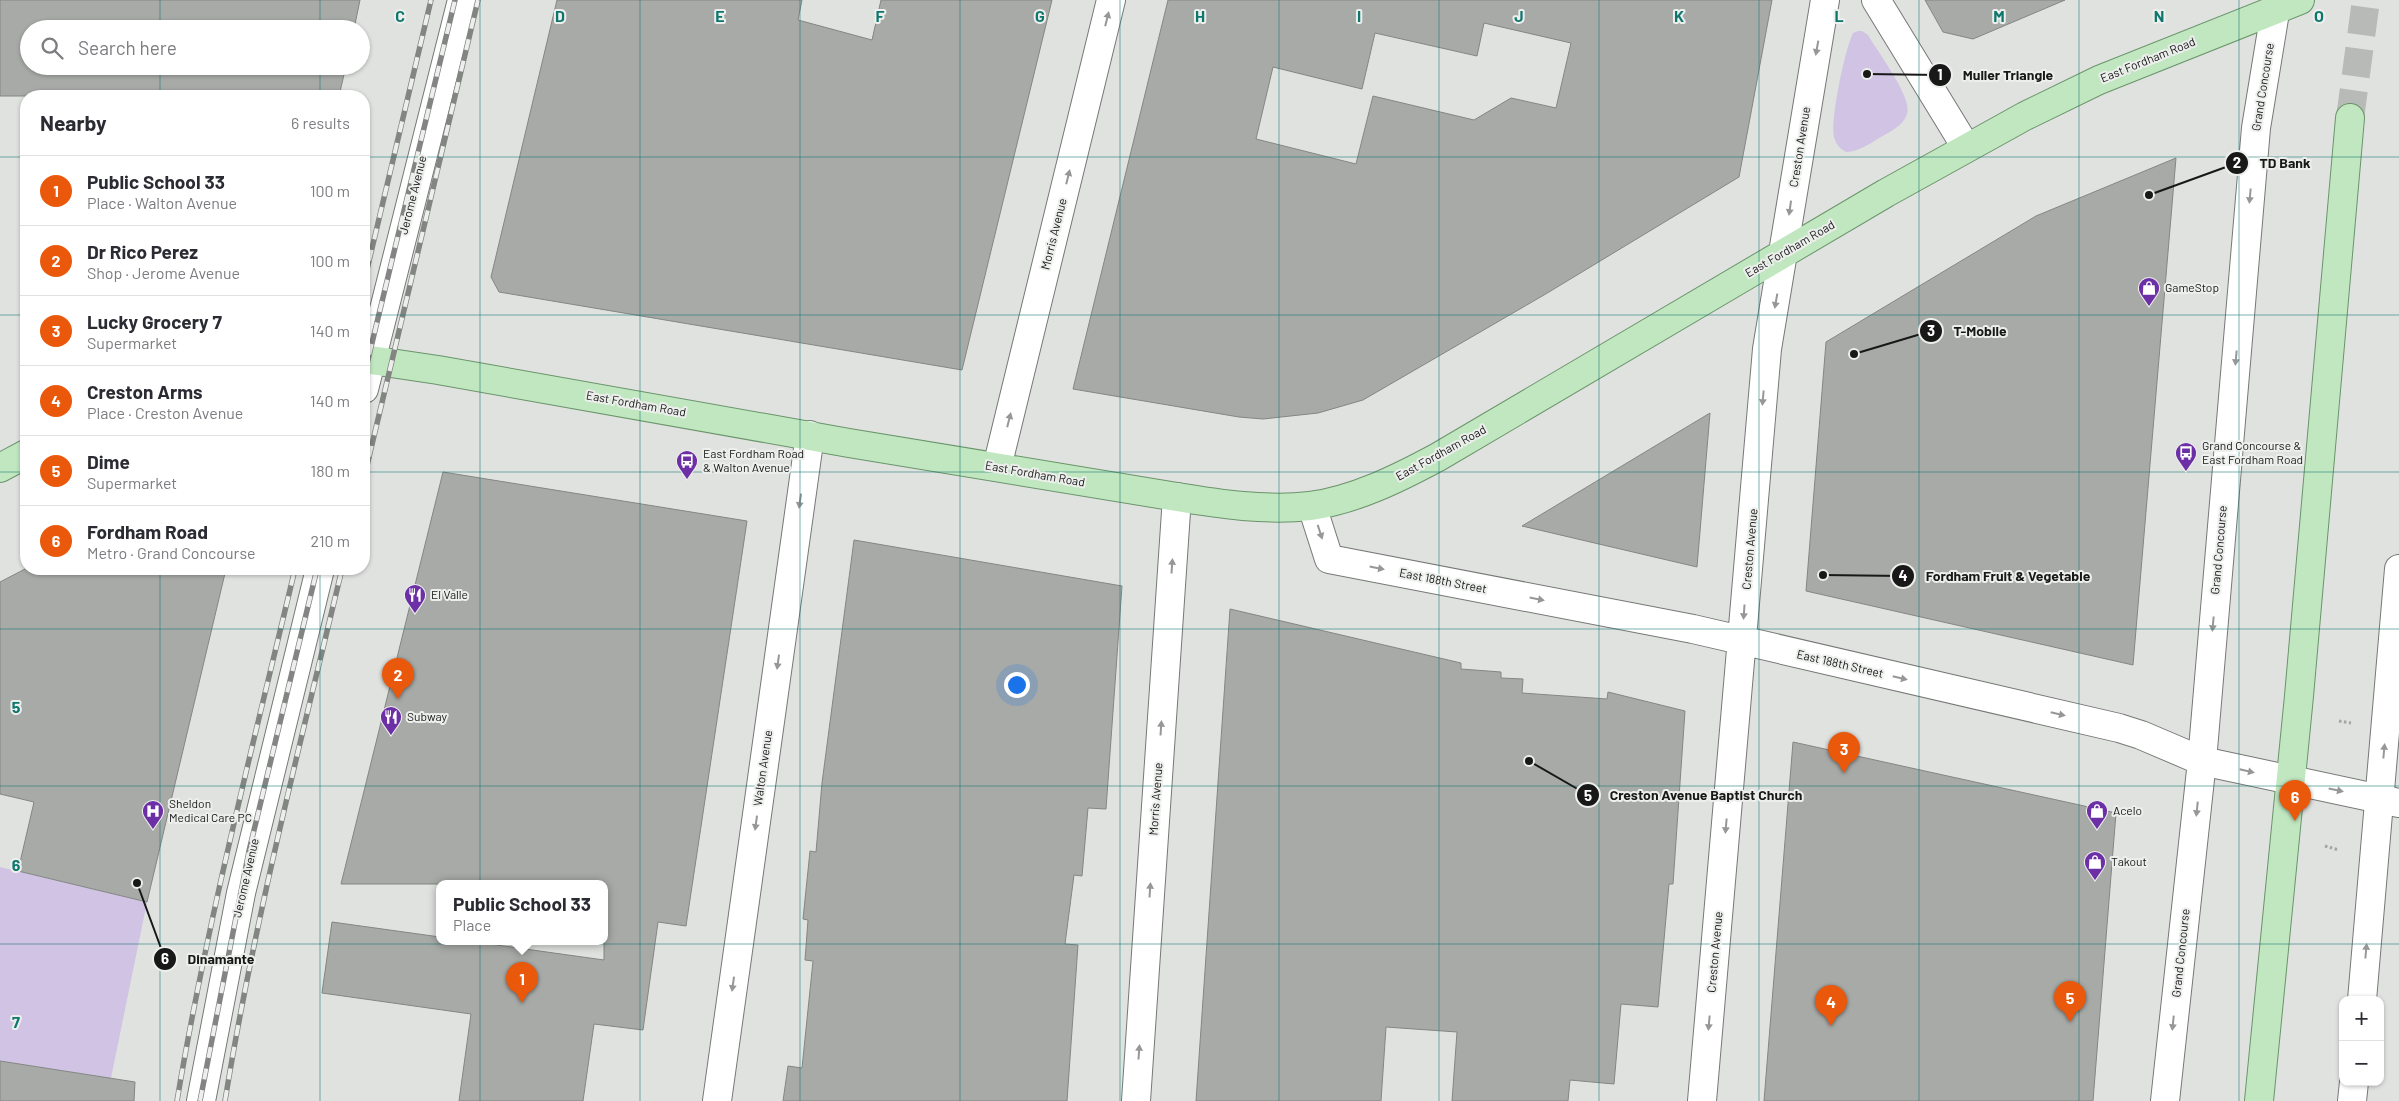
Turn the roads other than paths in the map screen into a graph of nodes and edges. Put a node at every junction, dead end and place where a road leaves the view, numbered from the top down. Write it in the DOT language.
graph roads {
  1 [pos="462,0"];
  2 [pos="1111,0"];
  3 [pos="1825,0"];
  4 [pos="1876,0"];
  5 [pos="2300,0"];
  6 [pos="2276,4"];
  7 [pos="2350,118"];
  8 [pos="1966,147"];
  9 [pos="1784,253"];
  10 [pos="370,348"];
  11 [pos="370,359"];
  12 [pos="810,435"];
  13 [pos="20,457"];
  14 [pos="997,467"];
  15 [pos="0,468"];
  16 [pos="1177,497"];
  17 [pos="1312,506"];
  18 [pos="2399,569"];
  19 [pos="319,575"];
  20 [pos="1742,642"];
  21 [pos="2202,761"];
  22 [pos="2291,781"];
  23 [pos="2390,801"];
  24 [pos="2363,996"];
  25 [pos="2354,1086"];
  26 [pos="202,1101"];
  27 [pos="717,1101"];
  28 [pos="1136,1101"];
  29 [pos="1702,1101"];
  30 [pos="2165,1101"];
  31 [pos="2258,1101"];
  32 [pos="2352,1101"];
  1 -- 10 [label="street, Jerome Avenue"];
  14 -- 2 [label="street, Morris Avenue, one-way"];
  3 -- 9 [label="street, Creston Avenue, one-way"];
  4 -- 8 [label="street"];
  5 -- 6 [label="main road, East Fordham Road"];
  6 -- 8 [label="main road, East Fordham Road"];
  6 -- 21 [label="street, Grand Concourse, one-way"];
  7 -- 22 [label="main road"];
  8 -- 9 [label="main road, East Fordham Road"];
  9 -- 17 [label="main road, East Fordham Road"];
  9 -- 20 [label="street, Creston Avenue, one-way"];
  11 -- 12 [label="main road, East Fordham Road"];
  12 -- 14 [label="main road, East Fordham Road"];
  12 -- 27 [label="street, Walton Avenue, one-way"];
  13 -- 15 [label="main road"];
  14 -- 16 [label="main road, East Fordham Road"];
  16 -- 17 [label="main road, East Fordham Road"];
  28 -- 16 [label="street, Morris Avenue, one-way"];
  17 -- 20 [label="street, East 188th Street, one-way"];
  23 -- 18 [label="street, one-way"];
  19 -- 26 [label="street, Jerome Avenue"];
  20 -- 21 [label="street, East 188th Street, one-way"];
  20 -- 29 [label="street, Creston Avenue, one-way"];
  21 -- 22 [label="street, East 188th Street, one-way"];
  21 -- 30 [label="street, Grand Concourse, one-way"];
  22 -- 23 [label="street, East 188th Street, one-way"];
  22 -- 31 [label="main road"];
  24 -- 23 [label="street, one-way"];
  25 -- 32 [label="street"];
}
